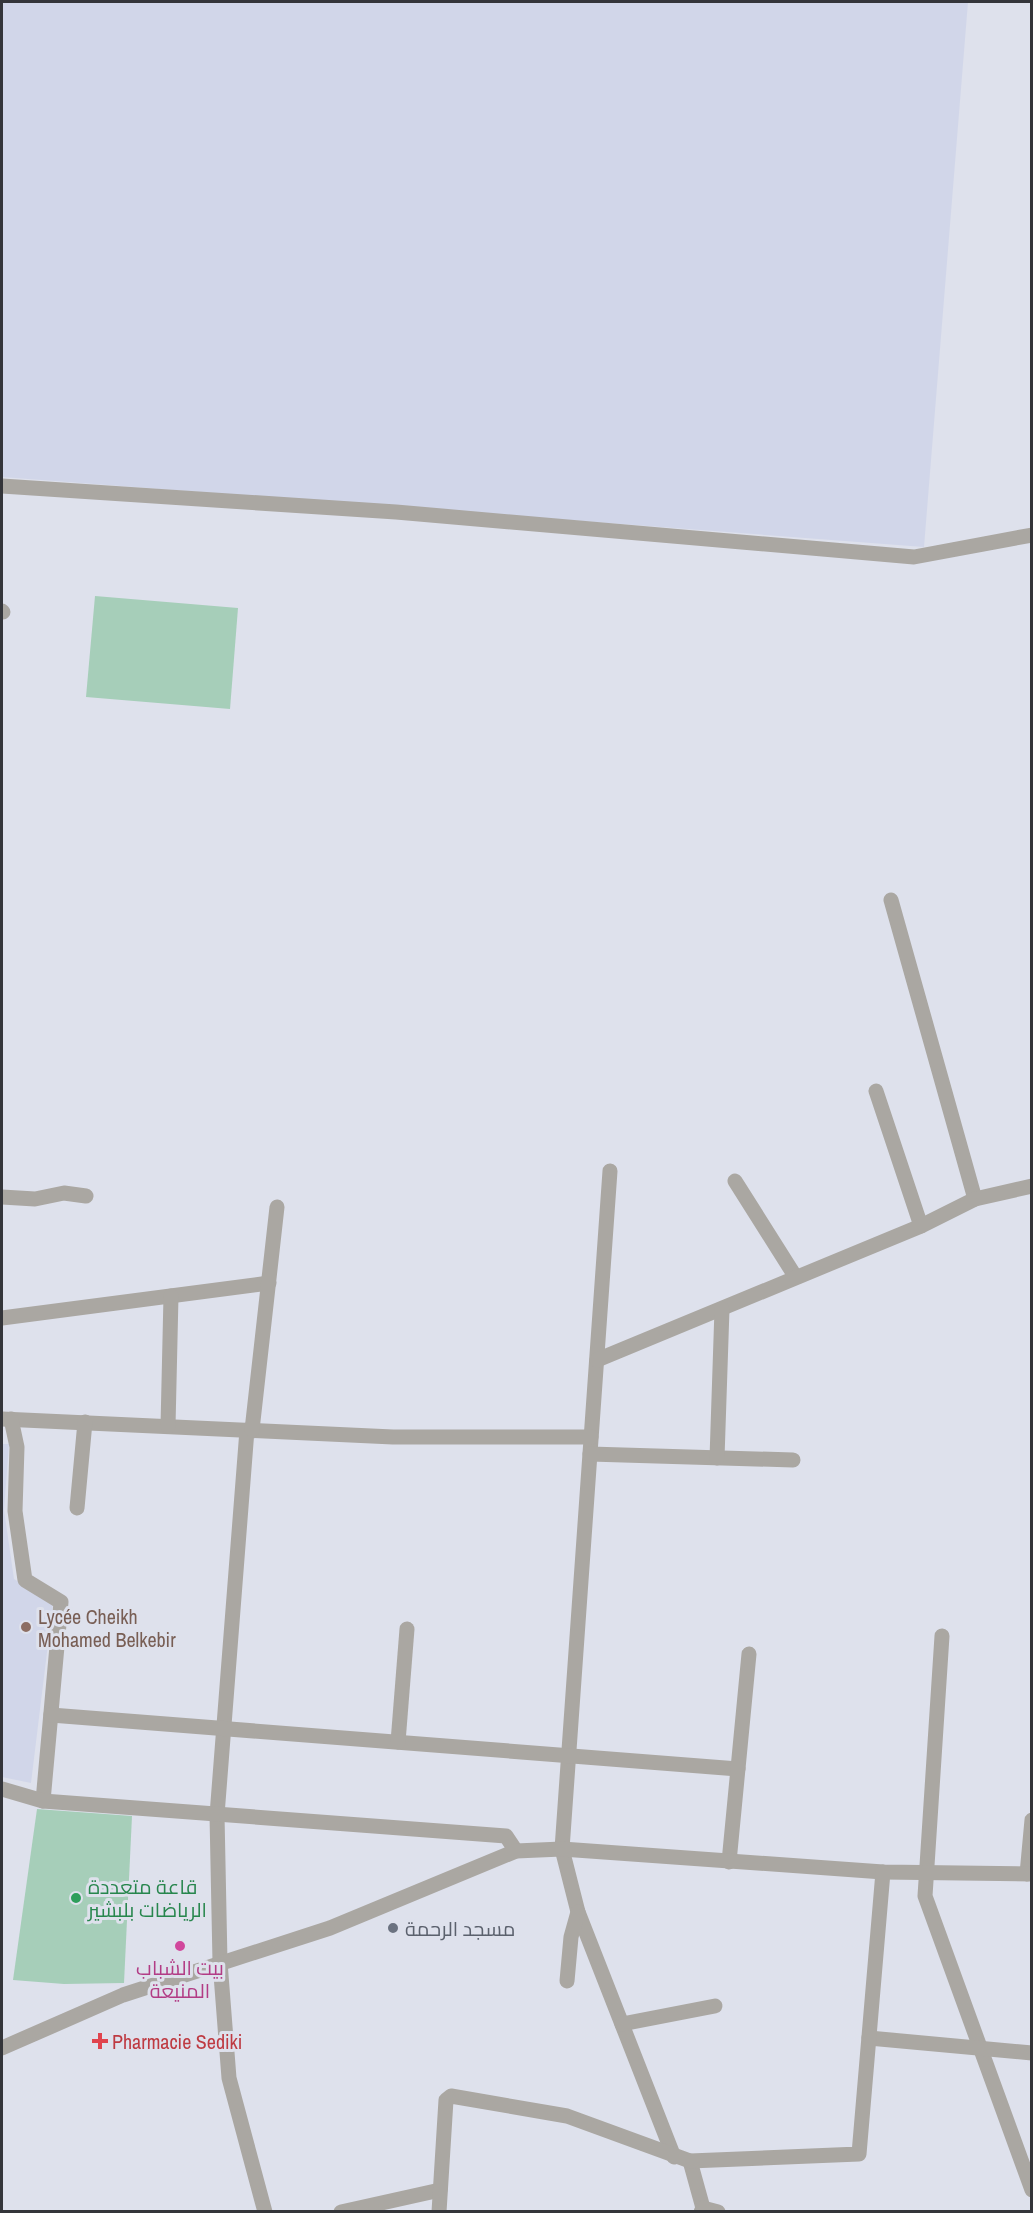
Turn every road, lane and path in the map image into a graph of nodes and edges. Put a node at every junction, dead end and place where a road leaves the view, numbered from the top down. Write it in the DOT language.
graph roads {
  1 [pos="2,486"];
  2 [pos="1032,536"];
  3 [pos="891,900"];
  4 [pos="876,1090"];
  5 [pos="610,1171"];
  6 [pos="735,1181"];
  7 [pos="1032,1186"];
  8 [pos="86,1196"];
  9 [pos="2,1197"];
  10 [pos="975,1199"];
  11 [pos="277,1207"];
  12 [pos="921,1226"];
  13 [pos="795,1276"];
  14 [pos="269,1283"];
  15 [pos="171,1296"];
  16 [pos="722,1309"];
  17 [pos="2,1318"];
  18 [pos="597,1360"];
  19 [pos="6,1419"];
  20 [pos="85,1422"];
  21 [pos="168,1426"];
  22 [pos="249,1430"];
  23 [pos="591,1437"];
  24 [pos="590,1454"];
  25 [pos="717,1458"];
  26 [pos="793,1460"];
  27 [pos="77,1508"];
  28 [pos="407,1629"];
  29 [pos="942,1636"];
  30 [pos="749,1654"];
  31 [pos="51,1715"];
  32 [pos="223,1728"];
  33 [pos="398,1742"];
  34 [pos="569,1756"];
  35 [pos="738,1769"];
  36 [pos="2,1789"];
  37 [pos="42,1801"];
  38 [pos="217,1815"];
  39 [pos="1032,1820"];
  40 [pos="562,1849"];
  41 [pos="516,1851"];
  42 [pos="729,1862"];
  43 [pos="883,1872"];
  44 [pos="926,1873"];
  45 [pos="1029,1874"];
  46 [pos="578,1912"];
  47 [pos="220,1962"];
  48 [pos="567,1981"];
  49 [pos="716,2006"];
  50 [pos="622,2024"];
  51 [pos="869,2038"];
  52 [pos="2,2048"];
  53 [pos="978,2048"];
  54 [pos="1032,2053"];
  55 [pos="674,2157"];
  56 [pos="690,2162"];
  57 [pos="440,2190"];
  58 [pos="1032,2190"];
  59 [pos="707,2210"];
  60 [pos="265,2211"];
  61 [pos="341,2211"];
  62 [pos="439,2211"];
  1 -- 2 [label="street"];
  3 -- 10 [label="street"];
  4 -- 12 [label="street"];
  5 -- 18 [label="street"];
  6 -- 13 [label="street"];
  7 -- 10 [label="street"];
  8 -- 9 [label="street"];
  10 -- 12 [label="street"];
  11 -- 14 [label="street"];
  12 -- 13 [label="street"];
  13 -- 16 [label="street"];
  14 -- 15 [label="street"];
  14 -- 22 [label="street"];
  15 -- 17 [label="street"];
  15 -- 21 [label="street"];
  16 -- 18 [label="street"];
  16 -- 25 [label="street"];
  18 -- 23 [label="street"];
  19 -- 20 [label="street"];
  19 -- 31 [label="street"];
  20 -- 21 [label="street"];
  20 -- 27 [label="street"];
  21 -- 22 [label="street"];
  22 -- 23 [label="street"];
  22 -- 32 [label="street"];
  23 -- 24 [label="street"];
  24 -- 25 [label="street"];
  24 -- 34 [label="street"];
  25 -- 26 [label="street"];
  28 -- 33 [label="street"];
  29 -- 44 [label="street"];
  30 -- 35 [label="street"];
  31 -- 32 [label="street"];
  31 -- 37 [label="street"];
  32 -- 33 [label="street"];
  32 -- 38 [label="street"];
  33 -- 34 [label="street"];
  34 -- 35 [label="street"];
  34 -- 40 [label="street"];
  35 -- 42 [label="street"];
  36 -- 37 [label="street"];
  37 -- 38 [label="street"];
  38 -- 41 [label="street"];
  38 -- 47 [label="street"];
  39 -- 45 [label="street"];
  40 -- 41 [label="street"];
  40 -- 42 [label="street"];
  40 -- 46 [label="street"];
  41 -- 47 [label="street"];
  42 -- 43 [label="street"];
  43 -- 44 [label="street"];
  43 -- 51 [label="street"];
  44 -- 45 [label="street"];
  44 -- 53 [label="street"];
  46 -- 48 [label="street"];
  46 -- 50 [label="street"];
  47 -- 52 [label="street"];
  47 -- 60 [label="street"];
  49 -- 50 [label="street"];
  50 -- 55 [label="street"];
  51 -- 53 [label="street"];
  51 -- 56 [label="street"];
  53 -- 54 [label="street"];
  53 -- 58 [label="street"];
  55 -- 56 [label="street"];
  55 -- 57 [label="street"];
  56 -- 59 [label="street"];
  57 -- 61 [label="street"];
  57 -- 62 [label="street"];
}
